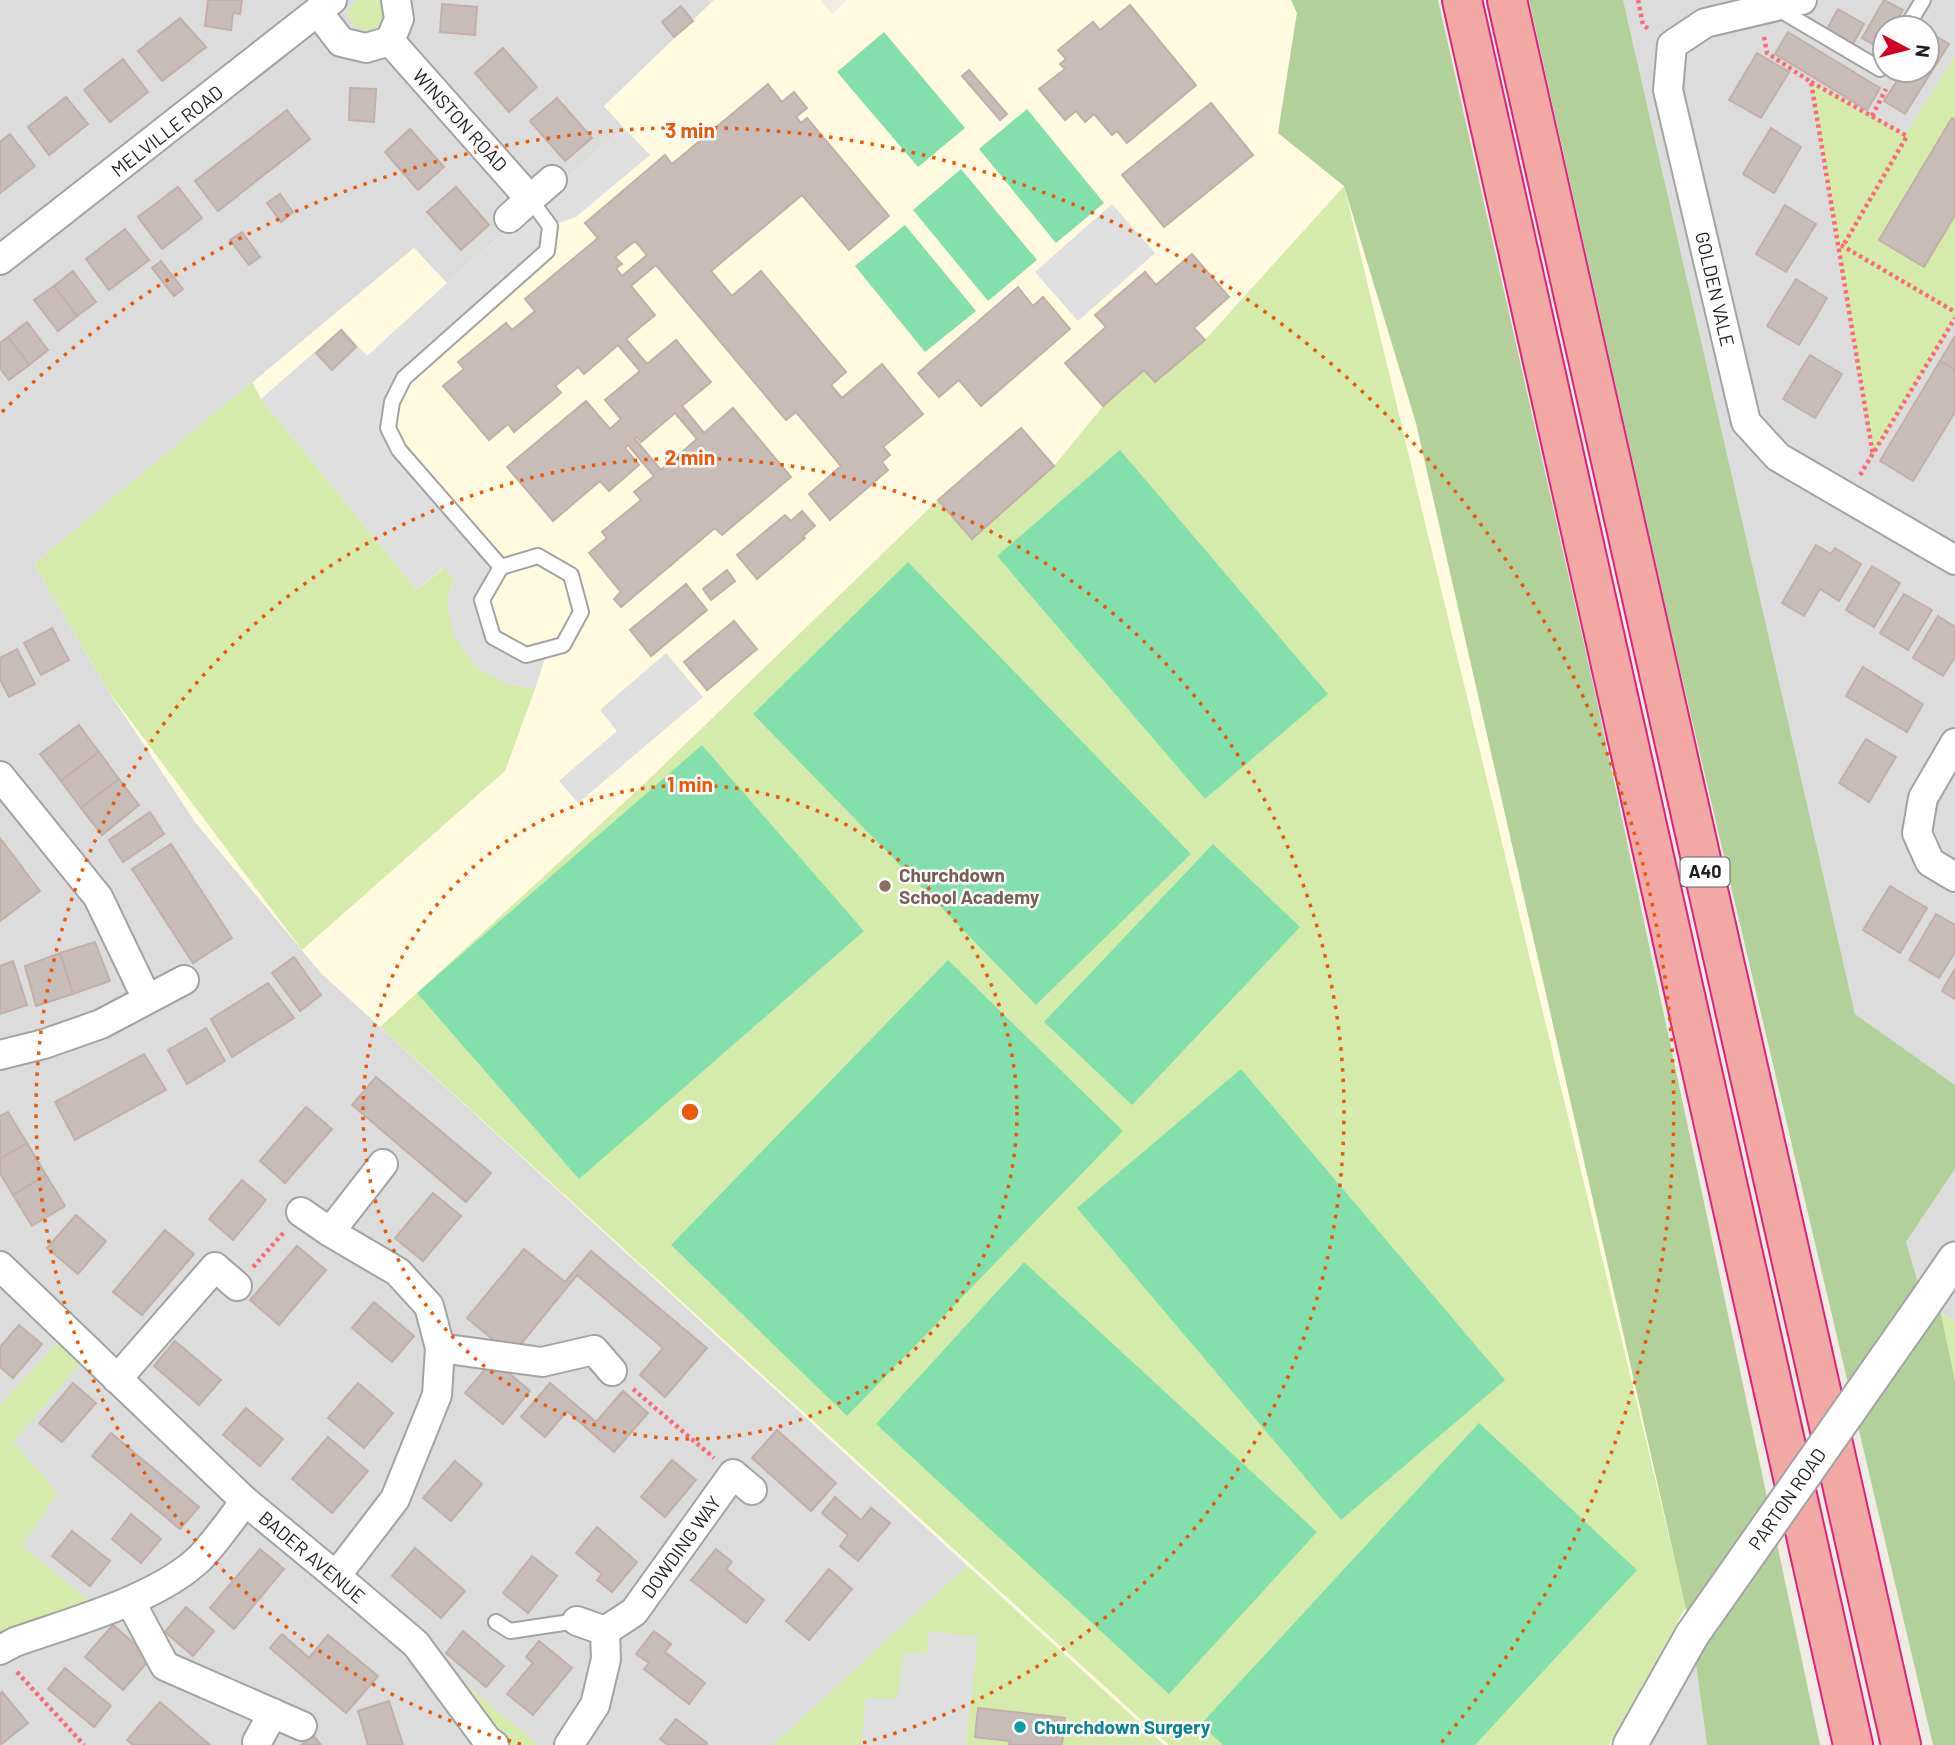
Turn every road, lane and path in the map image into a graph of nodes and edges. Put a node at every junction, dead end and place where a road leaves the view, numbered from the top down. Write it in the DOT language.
graph roads {
  1 [pos="396,0"];
  2 [pos="1462,0"];
  3 [pos="1507,0"];
  4 [pos="1802,0"];
  5 [pos="325,6"];
  6 [pos="1767,8"];
  7 [pos="390,41"];
  8 [pos="1871,60"];
  9 [pos="1811,82"];
  10 [pos="1885,84"];
  11 [pos="1872,116"];
  12 [pos="552,180"];
  13 [pos="530,199"];
  14 [pos="509,218"];
  15 [pos="1840,244"];
  16 [pos="0,260"];
  17 [pos="1955,312"];
  18 [pos="1955,318"];
  19 [pos="1872,455"];
  20 [pos="1847,497"];
  21 [pos="1955,561"];
  22 [pos="501,567"];
  23 [pos="1955,743"];
  24 [pos="0,776"];
  25 [pos="1955,877"];
  26 [pos="184,980"];
  27 [pos="147,999"];
  28 [pos="0,1055"];
  29 [pos="383,1164"];
  30 [pos="301,1212"];
  31 [pos="330,1232"];
  32 [pos="1955,1259"];
  33 [pos="0,1266"];
  34 [pos="237,1286"];
  35 [pos="440,1348"];
  36 [pos="612,1371"];
  37 [pos="117,1379"];
  38 [pos="742,1482"];
  39 [pos="245,1502"];
  40 [pos="336,1576"];
  41 [pos="130,1601"];
  42 [pos="577,1621"];
  43 [pos="496,1622"];
  44 [pos="605,1631"];
  45 [pos="5,1657"];
  46 [pos="273,1713"];
  47 [pos="302,1726"];
  48 [pos="257,1742"];
  49 [pos="84,1745"];
  50 [pos="494,1745"];
  51 [pos="569,1745"];
  52 [pos="1630,1745"];
  53 [pos="1853,1745"];
  54 [pos="1901,1745"];
  1 -- 7 [label="street"];
  2 -- 53 [label="highway, A40"];
  3 -- 54 [label="highway, A40"];
  4 -- 6 [label="street, GOLDEN VALE"];
  5 -- 7 [label="street"];
  5 -- 16 [label="street, MELVILLE ROAD"];
  6 -- 8 [label="lane"];
  6 -- 9 [label="path"];
  6 -- 20 [label="street, GOLDEN VALE"];
  7 -- 13 [label="street, WINSTON ROAD"];
  9 -- 11 [label="path"];
  9 -- 15 [label="path"];
  10 -- 11 [label="path"];
  11 -- 15 [label="path"];
  12 -- 13 [label="street"];
  13 -- 14 [label="street"];
  13 -- 22 [label="lane"];
  15 -- 17 [label="path"];
  15 -- 19 [label="path"];
  18 -- 19 [label="path"];
  19 -- 20 [label="path"];
  20 -- 21 [label="street, GOLDEN VALE"];
  22 -- 22 [label="lane"];
  23 -- 25 [label="street"];
  24 -- 27 [label="street"];
  26 -- 27 [label="street"];
  27 -- 28 [label="street"];
  29 -- 31 [label="street"];
  30 -- 31 [label="street"];
  30 -- 34 [label="path"];
  31 -- 35 [label="street"];
  32 -- 52 [label="street, PARTON ROAD, bridge"];
  33 -- 37 [label="street, BADER AVENUE"];
  34 -- 37 [label="street"];
  35 -- 36 [label="street"];
  35 -- 40 [label="street"];
  36 -- 38 [label="path"];
  37 -- 39 [label="street, BADER AVENUE"];
  38 -- 44 [label="street, DOWDING WAY"];
  39 -- 40 [label="street, BADER AVENUE"];
  39 -- 41 [label="street"];
  40 -- 50 [label="street, BADER AVENUE"];
  41 -- 45 [label="street"];
  41 -- 46 [label="street"];
  42 -- 43 [label="lane"];
  42 -- 44 [label="street"];
  44 -- 51 [label="street"];
  45 -- 49 [label="path"];
  46 -- 47 [label="street"];
  46 -- 48 [label="street"];
}
